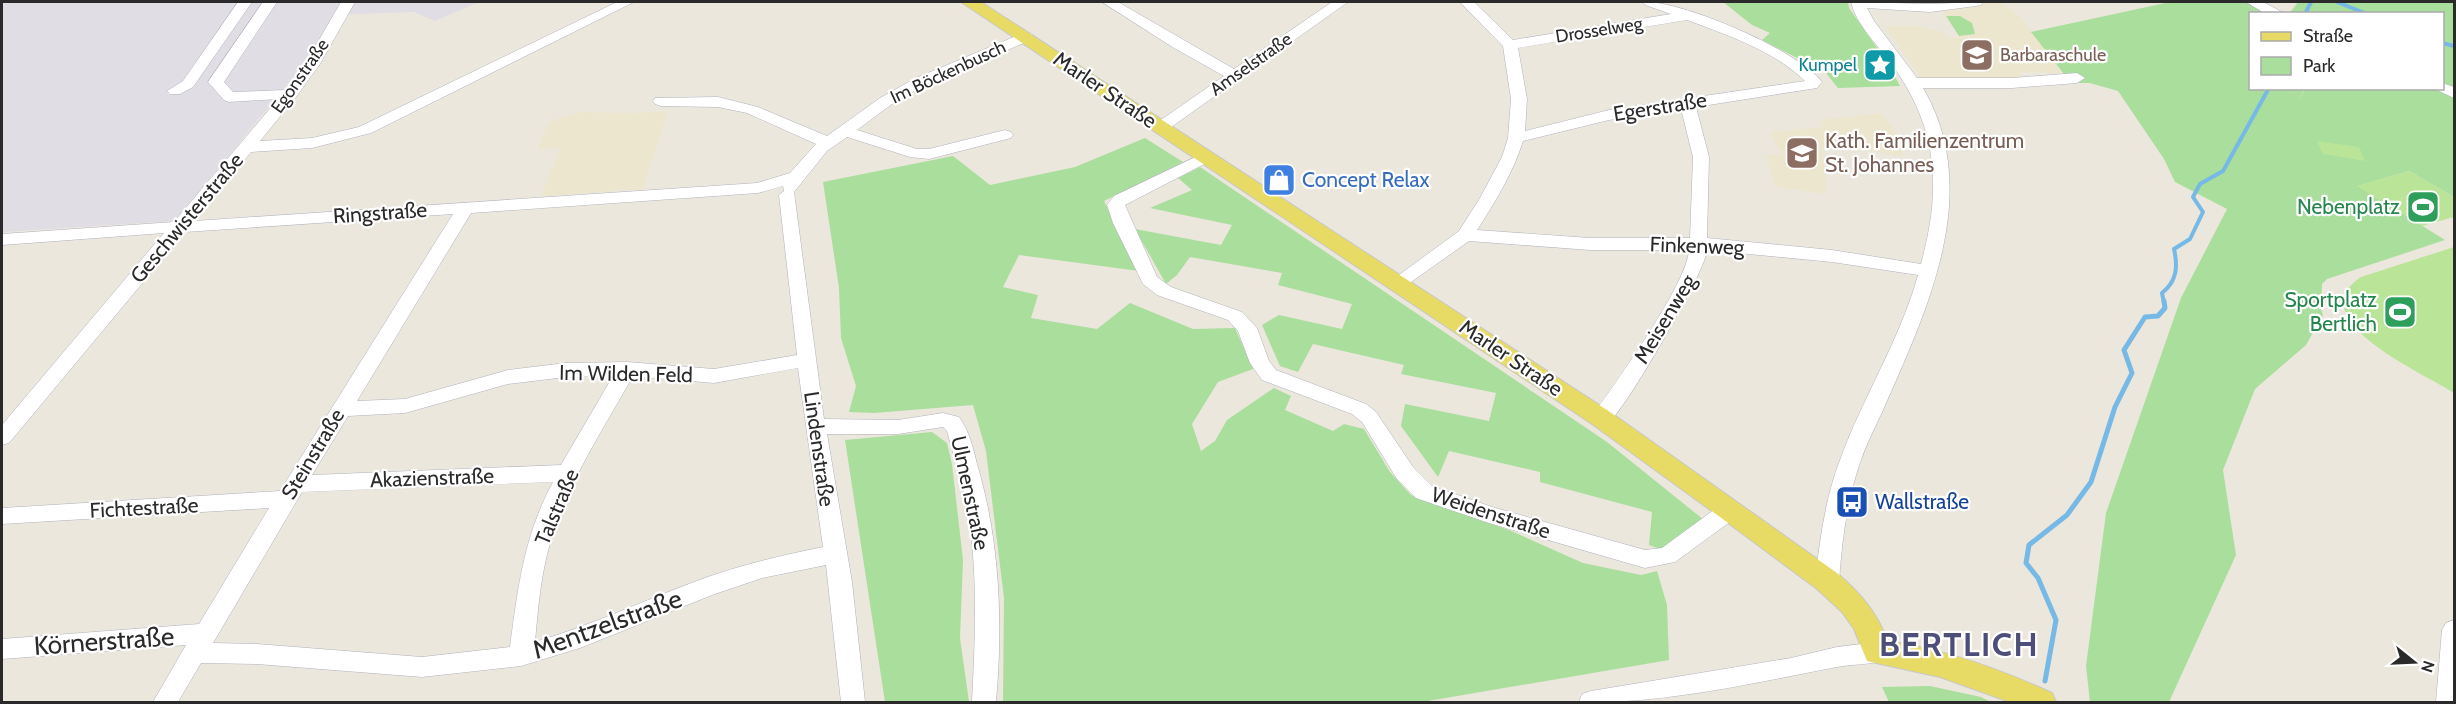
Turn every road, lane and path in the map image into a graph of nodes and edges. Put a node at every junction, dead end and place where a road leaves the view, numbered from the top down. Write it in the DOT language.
graph roads {
  1 [pos="245,2"];
  2 [pos="270,2"];
  3 [pos="348,2"];
  4 [pos="627,2"];
  5 [pos="970,2"];
  6 [pos="1109,2"];
  7 [pos="1341,2"];
  8 [pos="1467,2"];
  9 [pos="1650,2"];
  10 [pos="1858,2"];
  11 [pos="1976,2"];
  12 [pos="2253,2"];
  13 [pos="2275,12"];
  14 [pos="1688,15"];
  15 [pos="1026,38"];
  16 [pos="1510,45"];
  17 [pos="1235,76"];
  18 [pos="2077,78"];
  19 [pos="1911,83"];
  20 [pos="175,91"];
  21 [pos="291,94"];
  22 [pos="660,101"];
  23 [pos="1687,103"];
  24 [pos="1161,127"];
  25 [pos="844,131"];
  26 [pos="1005,135"];
  27 [pos="1516,138"];
  28 [pos="828,143"];
  29 [pos="247,147"];
  30 [pos="1206,157"];
  31 [pos="792,186"];
  32 [pos="465,208"];
  33 [pos="179,227"];
  34 [pos="1465,235"];
  35 [pos="2,239"];
  36 [pos="1699,245"];
  37 [pos="1928,271"];
  38 [pos="1397,283"];
  39 [pos="807,360"];
  40 [pos="627,369"];
  41 [pos="340,409"];
  42 [pos="1600,418"];
  43 [pos="815,426"];
  44 [pos="2,438"];
  45 [pos="569,473"];
  46 [pos="291,491"];
  47 [pos="1730,510"];
  48 [pos="2,516"];
  49 [pos="835,554"];
  50 [pos="1827,581"];
  51 [pos="2454,630"];
  52 [pos="201,643"];
  53 [pos="2,648"];
  54 [pos="1878,652"];
  55 [pos="521,656"];
  56 [pos="165,702"];
  57 [pos="854,702"];
  58 [pos="984,702"];
  59 [pos="1591,702"];
  60 [pos="2041,702"];
  61 [pos="2448,702"];
  1 -- 20 [label="street"];
  2 -- 21 [label="street"];
  3 -- 21 [label="street, Egonstraße"];
  4 -- 29 [label="street, Geschwisterstraße"];
  5 -- 15 [label="main road, Marler Straße"];
  6 -- 17 [label="street"];
  7 -- 17 [label="street, Amselstraße"];
  8 -- 16 [label="street"];
  9 -- 14 [label="street"];
  10 -- 11 [label="street"];
  10 -- 19 [label="street"];
  12 -- 13 [label="street"];
  14 -- 16 [label="street, Drosselweg"];
  14 -- 23 [label="street, Egerstraße"];
  15 -- 24 [label="main road, Marler Straße"];
  15 -- 25 [label="street, Im Böckenbusch"];
  16 -- 27 [label="street"];
  17 -- 24 [label="street, Amselstraße"];
  18 -- 19 [label="street"];
  19 -- 37 [label="street"];
  21 -- 29 [label="street, Egonstraße"];
  22 -- 28 [label="street"];
  23 -- 27 [label="street, Egerstraße"];
  23 -- 36 [label="street, Meisenweg"];
  24 -- 30 [label="main road, Marler Straße"];
  25 -- 26 [label="street"];
  25 -- 28 [label="street, Im Böckenbusch"];
  27 -- 34 [label="street"];
  28 -- 31 [label="street, Im Böckenbusch"];
  29 -- 33 [label="street, Geschwisterstraße"];
  30 -- 38 [label="main road, Marler Straße"];
  30 -- 47 [label="street, Weidenstraße"];
  31 -- 32 [label="street, Ringstraße"];
  31 -- 39 [label="street, Lindenstraße"];
  32 -- 33 [label="street, Ringstraße"];
  32 -- 41 [label="street, Steinstraße"];
  33 -- 35 [label="street, Ringstraße"];
  33 -- 44 [label="street, Geschwisterstraße"];
  34 -- 36 [label="street, Finkenweg"];
  34 -- 38 [label="street"];
  36 -- 37 [label="street, Finkenweg"];
  36 -- 42 [label="street, Meisenweg"];
  37 -- 50 [label="street"];
  38 -- 42 [label="main road, Marler Straße"];
  39 -- 40 [label="street, Im Wilden Feld"];
  39 -- 43 [label="street, Lindenstraße"];
  40 -- 41 [label="street, Im Wilden Feld"];
  40 -- 45 [label="street, Talstraße"];
  41 -- 46 [label="street, Steinstraße"];
  42 -- 47 [label="main road, Marler Straße"];
  43 -- 49 [label="street, Lindenstraße"];
  43 -- 58 [label="street, Ulmenstraße"];
  45 -- 46 [label="street, Akazienstraße"];
  45 -- 55 [label="street, Talstraße"];
  46 -- 48 [label="street, Fichtestraße"];
  46 -- 52 [label="street, Steinstraße"];
  47 -- 50 [label="main road, Marler Straße"];
  49 -- 55 [label="street, Mentzelstraße"];
  49 -- 57 [label="street, Lindenstraße"];
  50 -- 54 [label="main road, Marler Straße"];
  51 -- 61 [label="street"];
  52 -- 53 [label="street, Körnerstraße"];
  52 -- 55 [label="street, Mentzelstraße"];
  52 -- 56 [label="street, Steinstraße"];
  54 -- 59 [label="street"];
  54 -- 60 [label="main road"];
}
